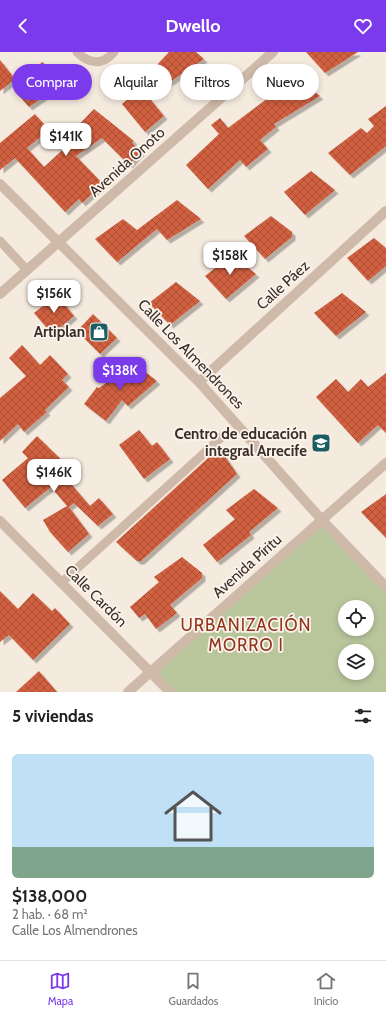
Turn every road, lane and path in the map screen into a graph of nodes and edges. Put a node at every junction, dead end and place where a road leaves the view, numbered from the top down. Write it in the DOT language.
graph roads {
  1 [pos="77,52"];
  2 [pos="114,52"];
  3 [pos="273,52"];
  4 [pos="0,184"];
  5 [pos="386,211"];
  6 [pos="0,241"];
  7 [pos="58,242"];
  8 [pos="27,270"];
  9 [pos="0,294"];
  10 [pos="200,382"];
  11 [pos="223,436"];
  12 [pos="386,463"];
  13 [pos="322,520"];
  14 [pos="0,521"];
  15 [pos="61,582"];
  16 [pos="386,587"];
  17 [pos="150,672"];
  18 [pos="128,692"];
  19 [pos="170,692"];
  1 -- 2 [label="lane"];
  3 -- 7 [label="street, Avenida Onoto"];
  4 -- 7 [label="street, Calle Los Almendrones"];
  5 -- 10 [label="street, Calle Páez"];
  6 -- 8 [label="lane"];
  7 -- 8 [label="street, Avenida Onoto"];
  7 -- 10 [label="street, Calle Los Almendrones"];
  8 -- 9 [label="street, Avenida Onoto"];
  10 -- 13 [label="street, Calle Los Almendrones"];
  11 -- 15 [label="lane"];
  12 -- 13 [label="street, Avenida Píritu"];
  13 -- 16 [label="street, Calle Los Almendrones"];
  13 -- 17 [label="street, Avenida Píritu"];
  14 -- 15 [label="street, Calle Cardón"];
  15 -- 17 [label="street, Calle Cardón"];
  17 -- 18 [label="street, Avenida Píritu"];
  17 -- 19 [label="street, Calle Cardón"];
}
